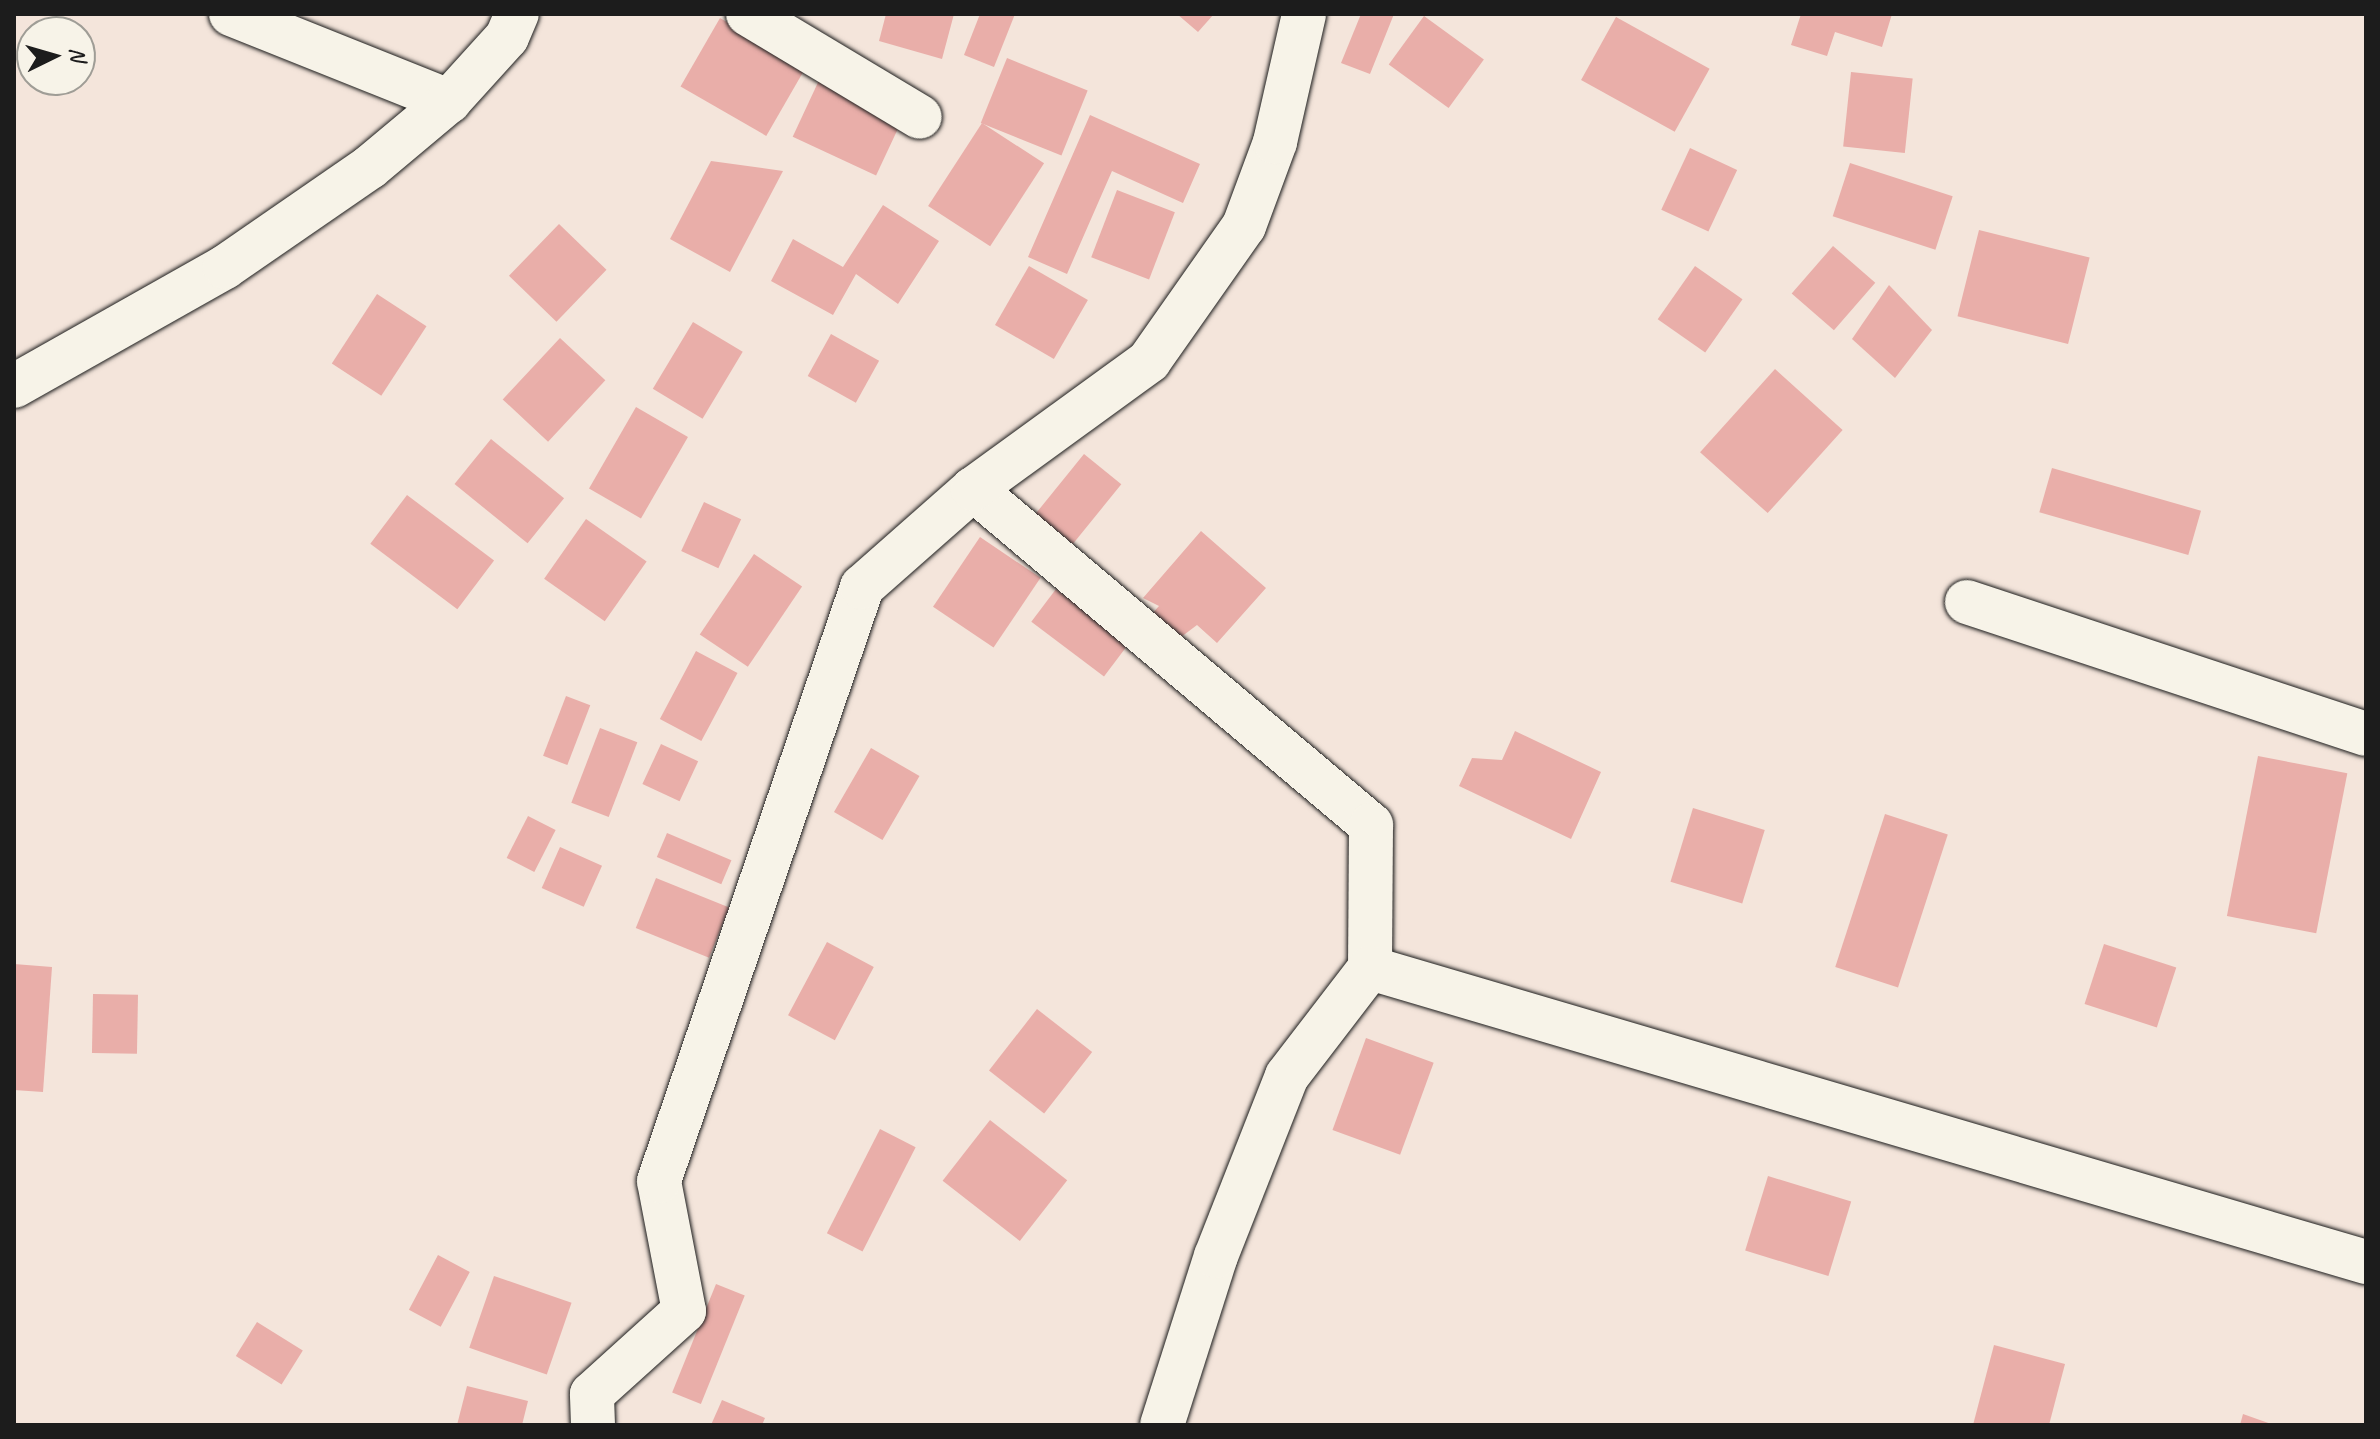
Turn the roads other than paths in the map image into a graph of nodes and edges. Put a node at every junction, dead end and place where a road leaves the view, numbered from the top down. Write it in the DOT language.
graph roads {
  1 [pos="231,14"];
  2 [pos="517,14"];
  3 [pos="748,14"];
  4 [pos="1304,14"];
  5 [pos="449,101"];
  6 [pos="920,117"];
  7 [pos="14,386"];
  8 [pos="973,489"];
  9 [pos="1967,602"];
  10 [pos="2366,734"];
  11 [pos="1370,968"];
  12 [pos="2366,1262"];
  13 [pos="593,1425"];
  14 [pos="1162,1425"];
  1 -- 5 [label="street"];
  2 -- 5 [label="street"];
  3 -- 6 [label="street"];
  4 -- 8 [label="street"];
  5 -- 7 [label="street"];
  8 -- 11 [label="street"];
  8 -- 13 [label="street"];
  9 -- 10 [label="street"];
  11 -- 12 [label="street"];
  11 -- 14 [label="street"];
}
